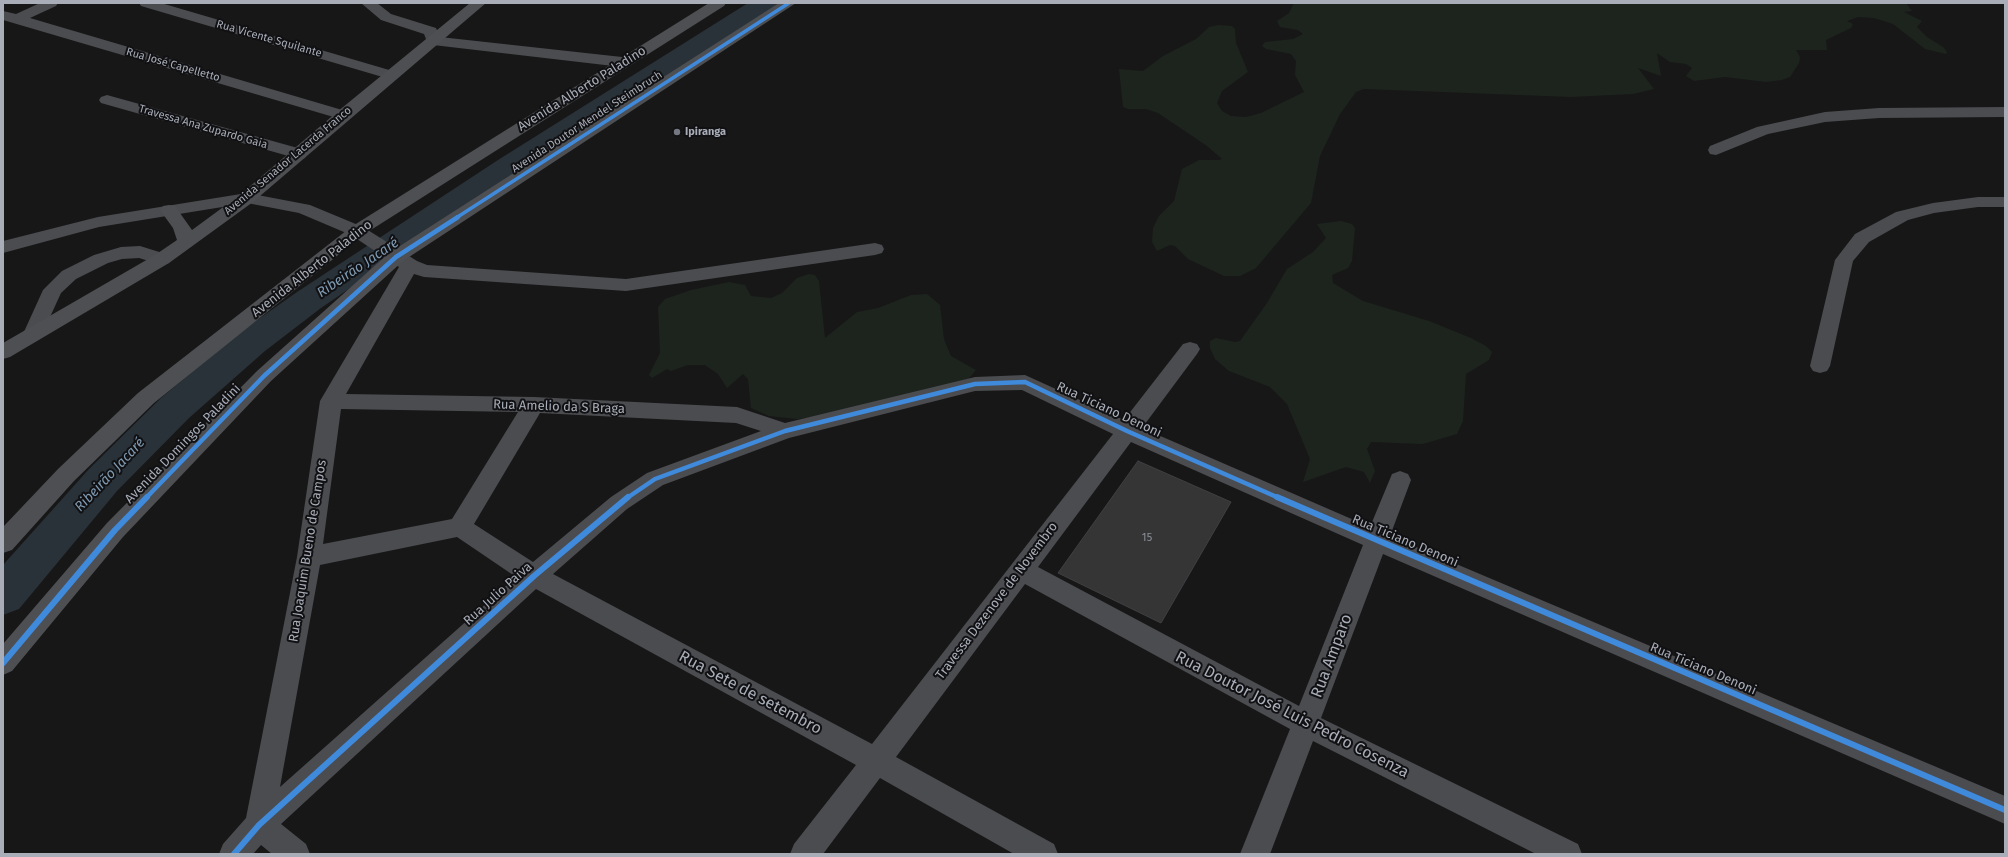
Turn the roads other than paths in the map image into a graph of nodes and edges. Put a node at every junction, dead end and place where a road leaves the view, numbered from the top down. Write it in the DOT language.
graph roads {
  1 [pos="50,3"];
  2 [pos="146,3"];
  3 [pos="368,3"];
  4 [pos="479,3"];
  5 [pos="719,3"];
  6 [pos="789,3"];
  7 [pos="10,17"];
  8 [pos="433,42"];
  9 [pos="622,62"];
  10 [pos="391,75"];
  11 [pos="108,100"];
  12 [pos="2005,112"];
  13 [pos="343,115"];
  14 [pos="1716,150"];
  15 [pos="299,154"];
  16 [pos="247,198"];
  17 [pos="2005,202"];
  18 [pos="169,210"];
  19 [pos="360,234"];
  20 [pos="187,242"];
  21 [pos="3,247"];
  22 [pos="875,249"];
  23 [pos="399,258"];
  24 [pos="162,259"];
  25 [pos="33,334"];
  26 [pos="1190,349"];
  27 [pos="3,352"];
  28 [pos="1820,366"];
  29 [pos="331,401"];
  30 [pos="534,406"];
  31 [pos="785,431"];
  32 [pos="1127,431"];
  33 [pos="1400,480"];
  34 [pos="460,527"];
  35 [pos="1377,541"];
  36 [pos="3,542"];
  37 [pos="309,558"];
  38 [pos="1021,570"];
  39 [pos="534,576"];
  40 [pos="3,663"];
  41 [pos="1306,724"];
  42 [pos="876,761"];
  43 [pos="2005,810"];
  44 [pos="258,825"];
  45 [pos="234,854"];
  46 [pos="295,854"];
  47 [pos="805,854"];
  48 [pos="1043,854"];
  49 [pos="1255,854"];
  50 [pos="1567,854"];
  1 -- 7 [label="street"];
  2 -- 10 [label="street, Rua Vicente Squilante"];
  3 -- 8 [label="street"];
  4 -- 8 [label="main road, Avenida Senador Lacerda Franco"];
  5 -- 9 [label="main road, Avenida Alberto Paladino"];
  6 -- 23 [label="main road, Avenida Doutor Mendel Steimbruch"];
  7 -- 13 [label="street, Rua José Capelletto"];
  8 -- 9 [label="street"];
  8 -- 10 [label="main road, Avenida Senador Lacerda Franco"];
  9 -- 19 [label="main road, Avenida Alberto Paladino"];
  10 -- 13 [label="main road, Avenida Senador Lacerda Franco"];
  11 -- 15 [label="street, Travessa Ana Zupardo Gaia"];
  12 -- 14 [label="street"];
  13 -- 15 [label="main road, Avenida Senador Lacerda Franco"];
  15 -- 16 [label="main road, Avenida Senador Lacerda Franco"];
  16 -- 18 [label="street"];
  16 -- 19 [label="street"];
  16 -- 20 [label="main road, Avenida Senador Lacerda Franco"];
  17 -- 28 [label="street"];
  18 -- 20 [label="main road"];
  18 -- 21 [label="street"];
  19 -- 23 [label="street"];
  19 -- 36 [label="main road, Avenida Alberto Paladino"];
  20 -- 24 [label="main road, Avenida Senador Lacerda Franco"];
  22 -- 23 [label="street"];
  23 -- 29 [label="street, Rua Joaquim Bueno de Campos"];
  23 -- 40 [label="main road, Avenida Domingos Paladini"];
  24 -- 25 [label="main road, Avenida Senador Lacerda Franco"];
  24 -- 25 [label="street"];
  25 -- 27 [label="main road, Avenida Senador Lacerda Franco"];
  26 -- 32 [label="street, Travessa Dezenove de Novembro"];
  29 -- 30 [label="street, Rua Amelio da S Braga"];
  29 -- 37 [label="street, Rua Joaquim Bueno de Campos"];
  30 -- 31 [label="street, Rua Amelio da S Braga"];
  30 -- 34 [label="street"];
  31 -- 32 [label="street, Rua Ticiano Denoni"];
  31 -- 39 [label="street, Rua Julio Paiva"];
  32 -- 35 [label="street, Rua Ticiano Denoni"];
  32 -- 38 [label="street, Travessa Dezenove de Novembro"];
  33 -- 35 [label="street, Rua Amparo"];
  34 -- 37 [label="street"];
  34 -- 39 [label="street, Rua Sete de setembro"];
  35 -- 41 [label="street, Rua Amparo"];
  35 -- 43 [label="street, Rua Ticiano Denoni"];
  37 -- 44 [label="street, Rua Joaquim Bueno de Campos"];
  38 -- 41 [label="street, Rua Doutor José Luis Pedro Cosenza"];
  38 -- 42 [label="street, Travessa Dezenove de Novembro"];
  39 -- 42 [label="street, Rua Sete de setembro"];
  39 -- 44 [label="street, Rua Julio Paiva"];
  41 -- 49 [label="street, Rua Amparo"];
  41 -- 50 [label="street, Rua Doutor José Luis Pedro Cosenza"];
  42 -- 47 [label="street, Travessa Dezenove de Novembro"];
  42 -- 48 [label="street, Rua Sete de setembro"];
  44 -- 45 [label="street, Rua Julio Paiva"];
  44 -- 46 [label="street"];
}
